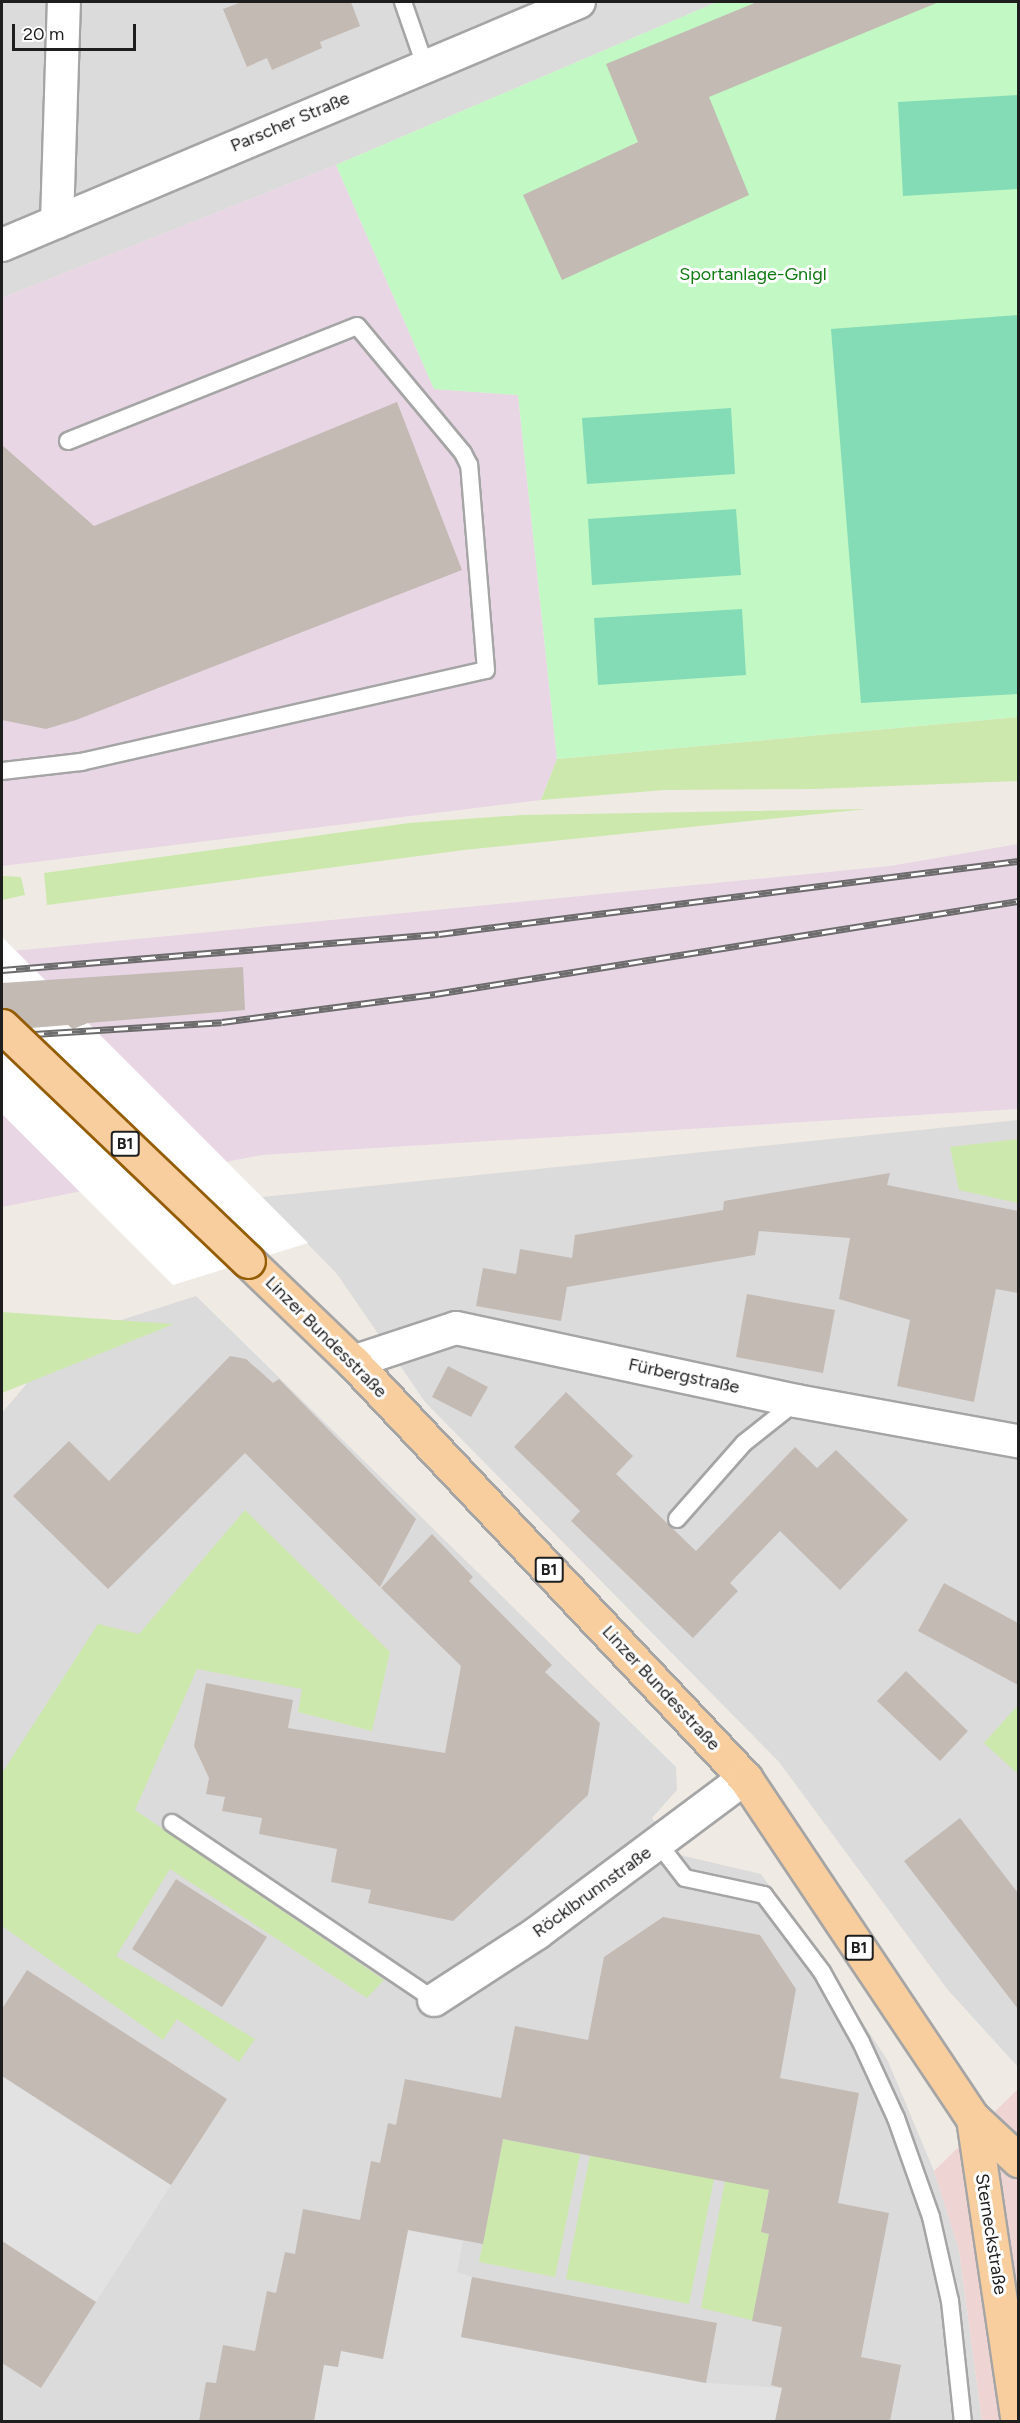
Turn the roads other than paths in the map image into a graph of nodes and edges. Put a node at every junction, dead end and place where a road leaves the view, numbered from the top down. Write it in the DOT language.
graph roads {
  1 [pos="63,2"];
  2 [pos="403,2"];
  3 [pos="568,4"];
  4 [pos="425,65"];
  5 [pos="57,222"];
  6 [pos="2,245"];
  7 [pos="68,441"];
  8 [pos="2,771"];
  9 [pos="2,1026"];
  10 [pos="353,1362"];
  11 [pos="797,1401"];
  12 [pos="1018,1441"];
  13 [pos="677,1520"];
  14 [pos="745,1778"];
  15 [pos="172,1823"];
  16 [pos="658,1843"];
  17 [pos="434,2000"];
  18 [pos="973,2118"];
  19 [pos="1018,2160"];
  20 [pos="963,2421"];
  21 [pos="1018,2421"];
  1 -- 5 [label="street"];
  2 -- 4 [label="lane"];
  3 -- 4 [label="street, Parscher Straße"];
  4 -- 5 [label="street, Parscher Straße"];
  5 -- 6 [label="street, Parscher Straße"];
  7 -- 8 [label="lane"];
  9 -- 10 [label="main road, Linzer Bundesstraße / B1, bridge"];
  10 -- 11 [label="street, Fürbergstraße"];
  10 -- 14 [label="main road, Linzer Bundesstraße / B1"];
  11 -- 12 [label="street, Fürbergstraße"];
  11 -- 13 [label="lane"];
  14 -- 16 [label="street, Röcklbrunnstraße"];
  14 -- 18 [label="main road, Linzer Bundesstraße / B1"];
  15 -- 17 [label="lane"];
  16 -- 17 [label="street, Röcklbrunnstraße"];
  16 -- 20 [label="lane"];
  18 -- 19 [label="main road, Linzer Bundesstraße / B1"];
  18 -- 21 [label="main road, Sterneckstraße / B1"];
}
